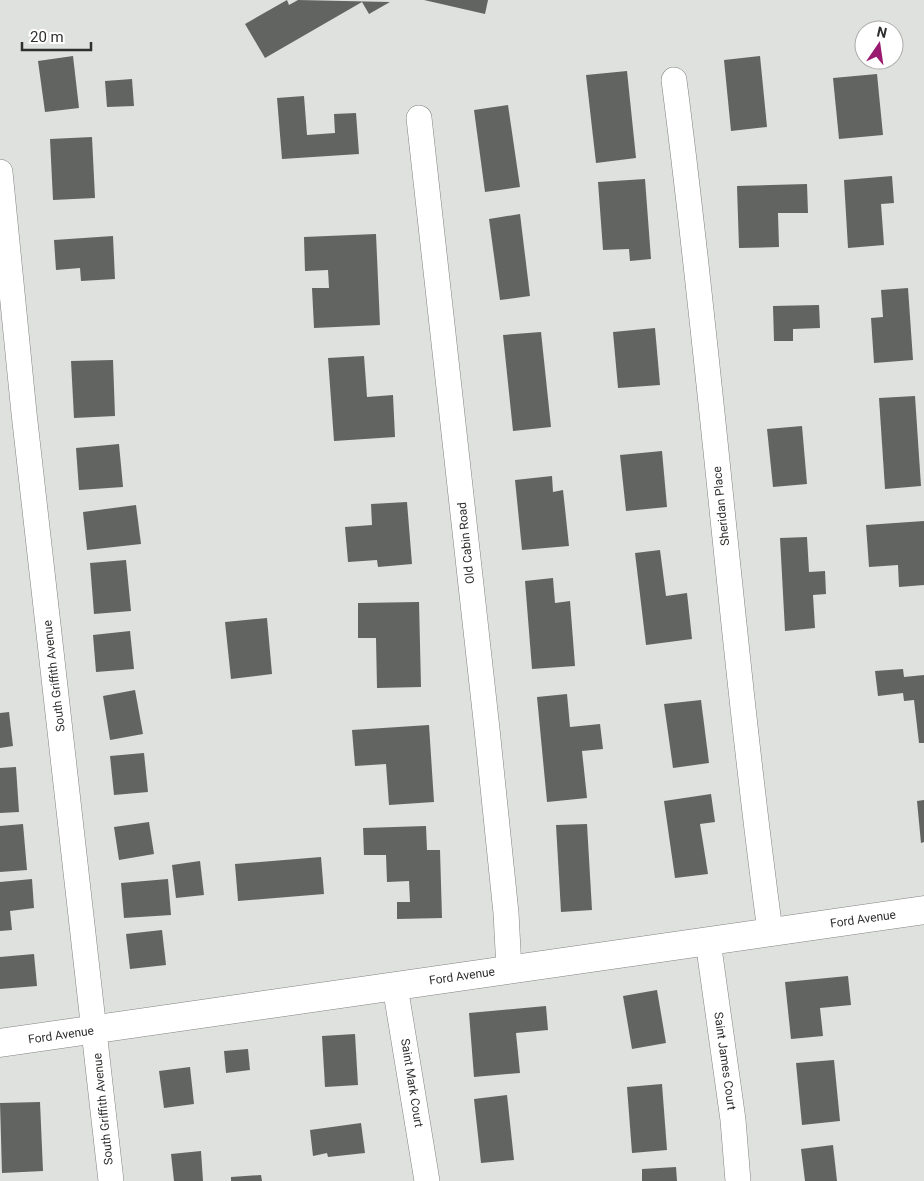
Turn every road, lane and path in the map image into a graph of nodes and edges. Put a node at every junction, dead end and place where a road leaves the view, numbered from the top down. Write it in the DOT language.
graph roads {
  1 [pos="674,80"];
  2 [pos="419,118"];
  3 [pos="0,172"];
  4 [pos="924,910"];
  5 [pos="770,931"];
  6 [pos="708,941"];
  7 [pos="509,969"];
  8 [pos="395,986"];
  9 [pos="95,1030"];
  10 [pos="0,1043"];
  11 [pos="111,1181"];
  12 [pos="427,1181"];
  13 [pos="738,1181"];
  1 -- 5 [label="street, Sheridan Place"];
  2 -- 7 [label="street, Old Cabin Road"];
  3 -- 9 [label="street, South Griffith Avenue"];
  4 -- 5 [label="street, Ford Avenue"];
  5 -- 6 [label="street, Ford Avenue"];
  6 -- 7 [label="street, Ford Avenue"];
  6 -- 13 [label="street, Saint James Court"];
  7 -- 8 [label="street, Ford Avenue"];
  8 -- 9 [label="street, Ford Avenue"];
  8 -- 12 [label="street, Saint Mark Court"];
  9 -- 10 [label="street, Ford Avenue"];
  9 -- 11 [label="street, South Griffith Avenue"];
}
